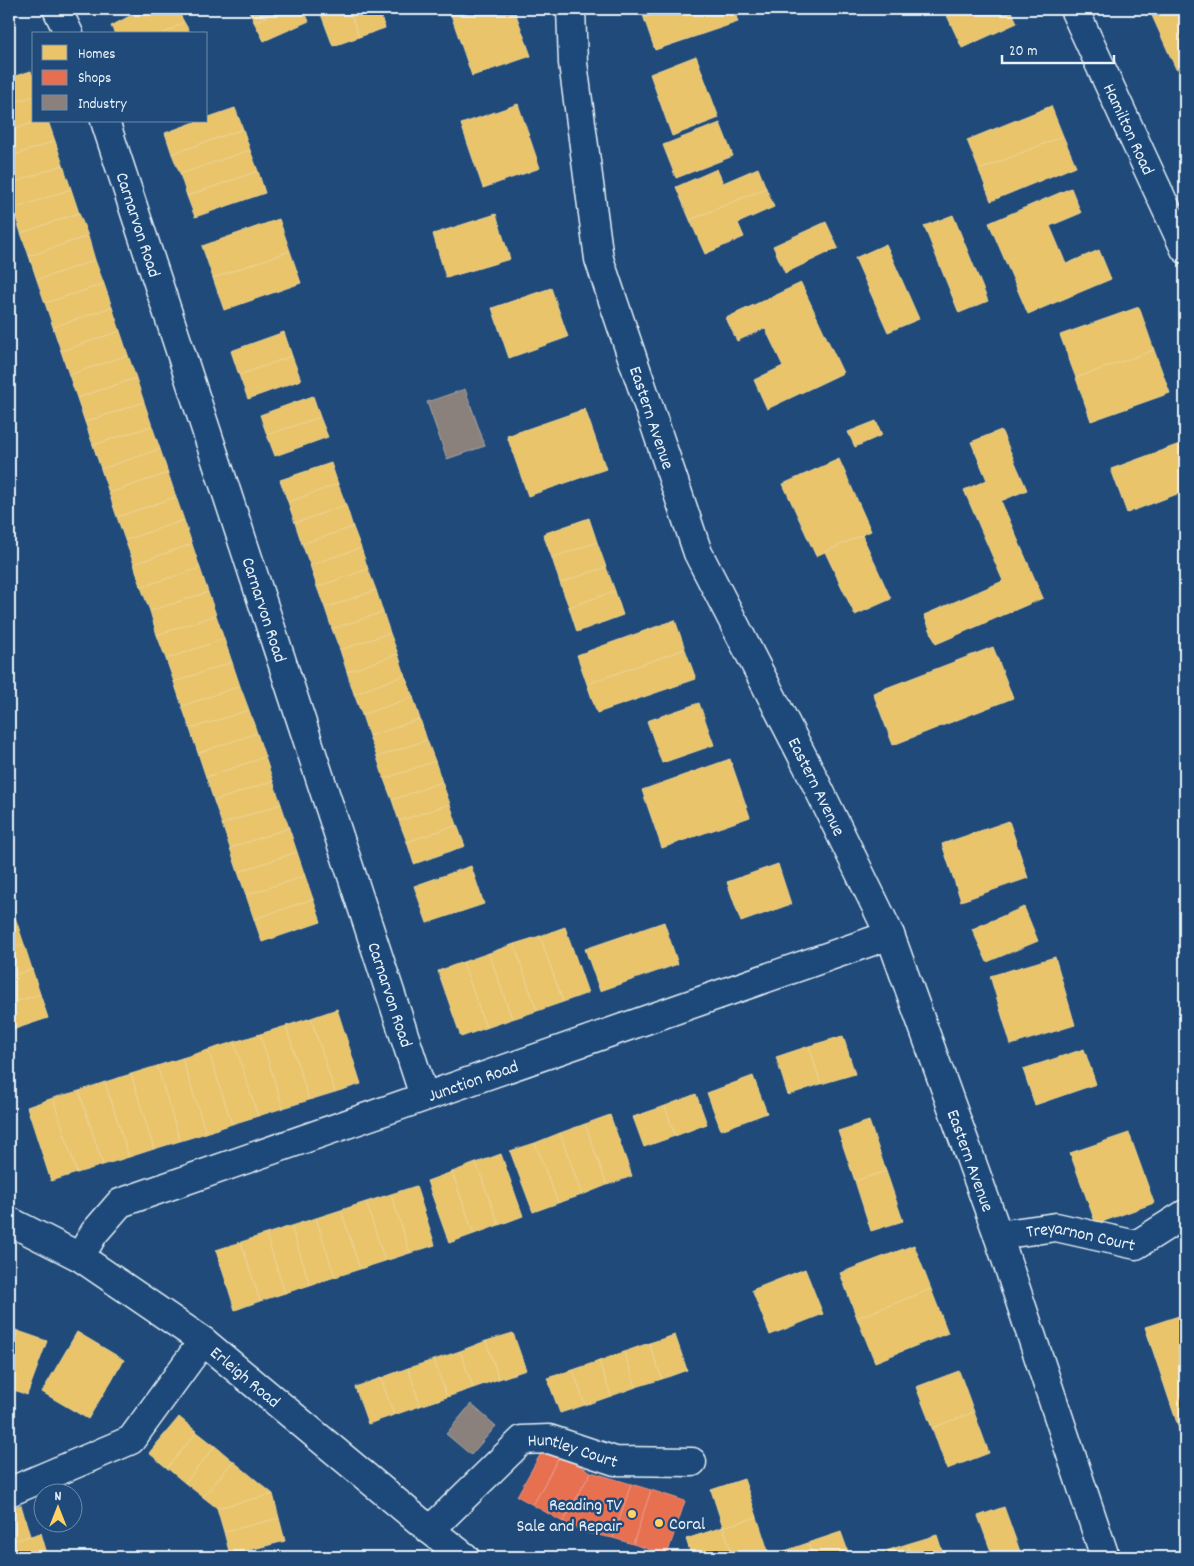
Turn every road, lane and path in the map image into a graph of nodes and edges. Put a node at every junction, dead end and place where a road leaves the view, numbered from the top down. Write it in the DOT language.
graph roads {
  1 [pos="57,9"];
  2 [pos="571,9"];
  3 [pos="1074,9"];
  4 [pos="68,32"];
  5 [pos="105,122"];
  6 [pos="1185,249"];
  7 [pos="890,935"];
  8 [pos="424,1096"];
  9 [pos="1185,1214"];
  10 [pos="9,1221"];
  11 [pos="998,1234"];
  12 [pos="80,1257"];
  13 [pos="203,1341"];
  14 [pos="692,1462"];
  15 [pos="9,1492"];
  16 [pos="430,1530"];
  17 [pos="465,1557"];
  18 [pos="1105,1557"];
  1 -- 4 [label="street"];
  2 -- 7 [label="street, Eastern Avenue"];
  3 -- 6 [label="street, Hamilton Road"];
  5 -- 8 [label="street, Carnarvon Road"];
  7 -- 8 [label="street, Junction Road"];
  7 -- 11 [label="street, Eastern Avenue"];
  8 -- 12 [label="street, Junction Road"];
  9 -- 11 [label="street, Treyarnon Court"];
  10 -- 12 [label="street, Erleigh Road"];
  11 -- 18 [label="street, Eastern Avenue"];
  12 -- 13 [label="street, Erleigh Road"];
  13 -- 15 [label="street"];
  13 -- 16 [label="street, Erleigh Road"];
  14 -- 16 [label="street, Huntley Court"];
  16 -- 17 [label="street, Erleigh Road"];
}
